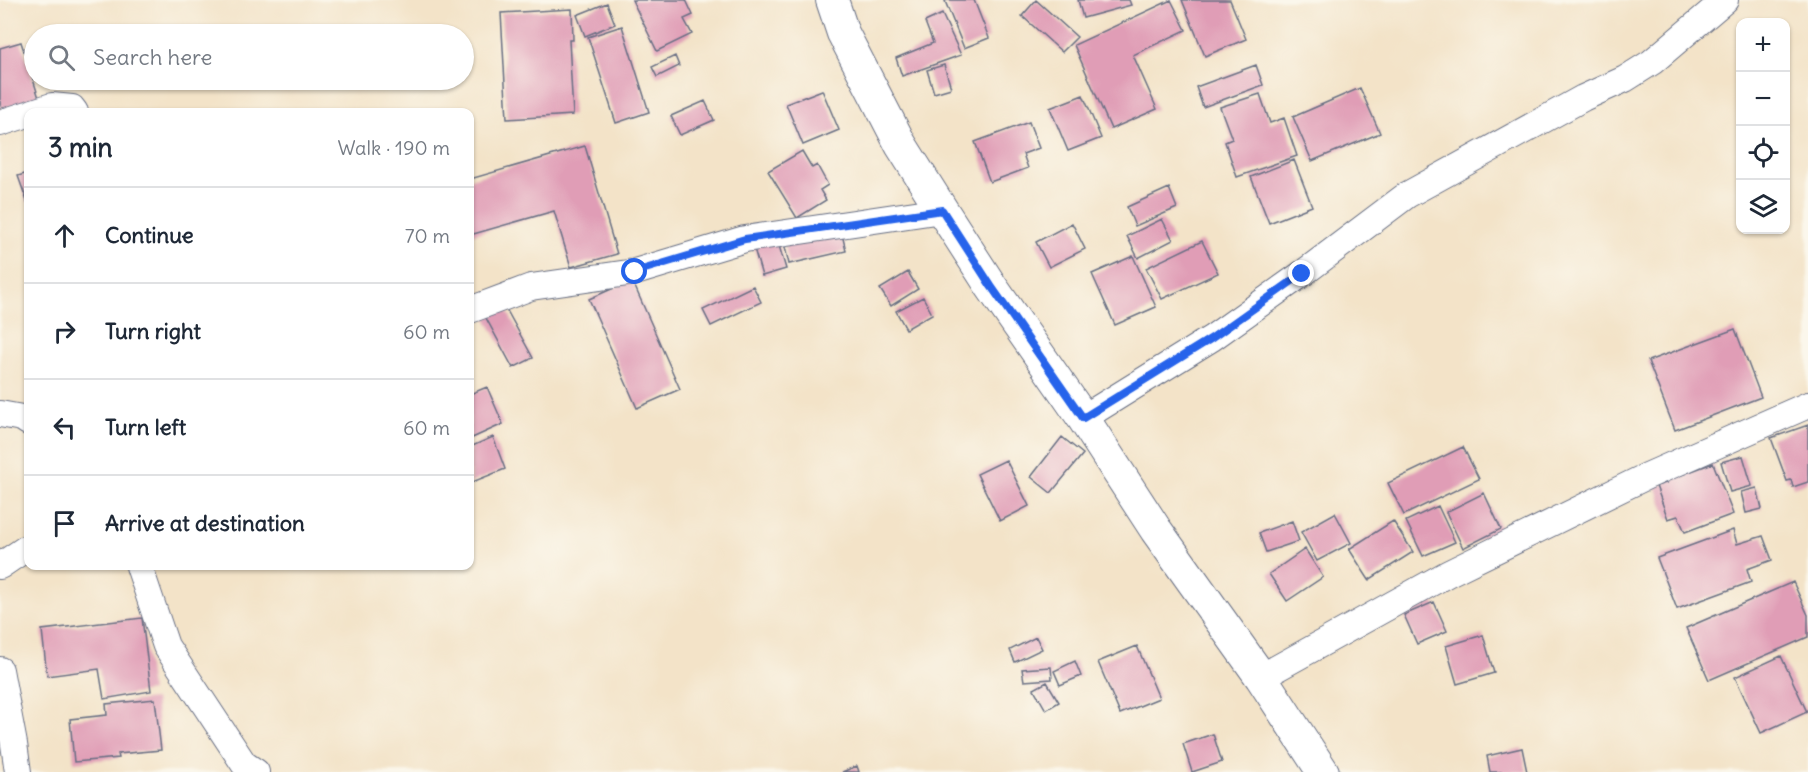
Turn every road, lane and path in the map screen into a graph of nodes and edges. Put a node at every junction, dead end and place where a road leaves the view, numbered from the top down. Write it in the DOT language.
graph roads {
  1 [pos="832,0"];
  2 [pos="1725,0"];
  3 [pos="46,108"];
  4 [pos="72,108"];
  5 [pos="24,115"];
  6 [pos="0,123"];
  7 [pos="942,210"];
  8 [pos="474,308"];
  9 [pos="1808,405"];
  10 [pos="0,414"];
  11 [pos="1083,418"];
  12 [pos="24,419"];
  13 [pos="24,551"];
  14 [pos="0,566"];
  15 [pos="140,570"];
  16 [pos="0,670"];
  17 [pos="1261,677"];
  18 [pos="18,772"];
  19 [pos="256,772"];
  20 [pos="1323,772"];
  1 -- 7 [label="street"];
  2 -- 11 [label="street"];
  3 -- 4 [label="street"];
  5 -- 6 [label="street"];
  7 -- 8 [label="street"];
  7 -- 11 [label="street"];
  9 -- 17 [label="street"];
  10 -- 12 [label="street"];
  11 -- 17 [label="street"];
  13 -- 14 [label="street"];
  15 -- 19 [label="street"];
  16 -- 18 [label="street"];
  17 -- 20 [label="street"];
}
